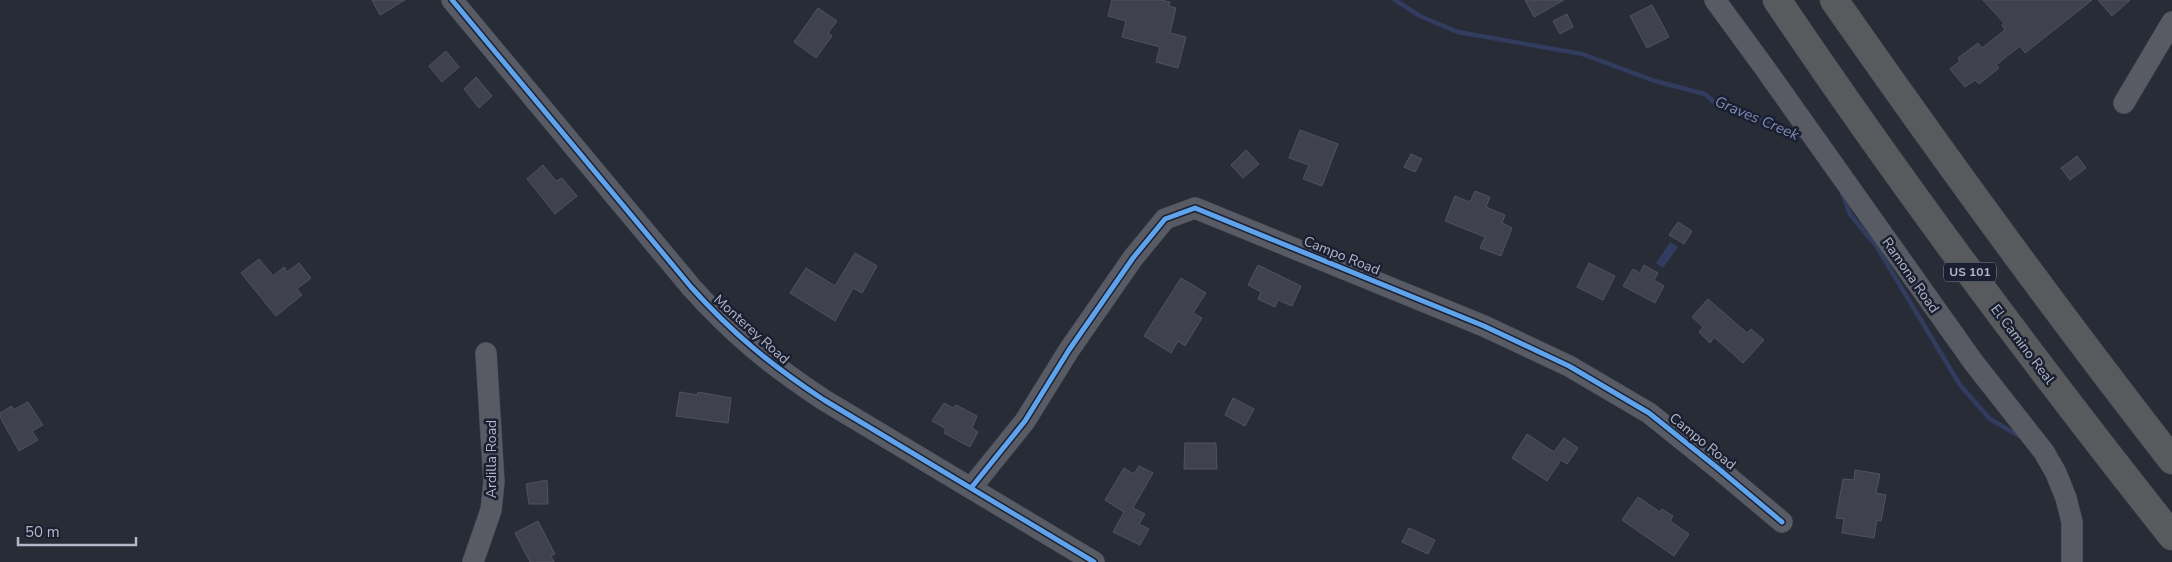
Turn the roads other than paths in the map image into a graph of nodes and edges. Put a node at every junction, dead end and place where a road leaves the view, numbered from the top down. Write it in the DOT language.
graph roads {
  1 [pos="452,0"];
  2 [pos="1715,0"];
  3 [pos="1777,0"];
  4 [pos="1834,0"];
  5 [pos="2172,22"];
  6 [pos="2124,103"];
  7 [pos="486,353"];
  8 [pos="2172,460"];
  9 [pos="971,488"];
  10 [pos="1782,522"];
  11 [pos="2172,536"];
  12 [pos="473,562"];
  13 [pos="1094,562"];
  14 [pos="2072,562"];
  1 -- 9 [label="street, Monterey Road"];
  2 -- 14 [label="street, Ramona Road"];
  3 -- 11 [label="highway, El Camino Real / US 101"];
  4 -- 8 [label="highway, US 101"];
  5 -- 6 [label="street"];
  7 -- 12 [label="street, Ardilla Road"];
  9 -- 10 [label="street, Campo Road"];
  9 -- 13 [label="street, Monterey Road"];
}
